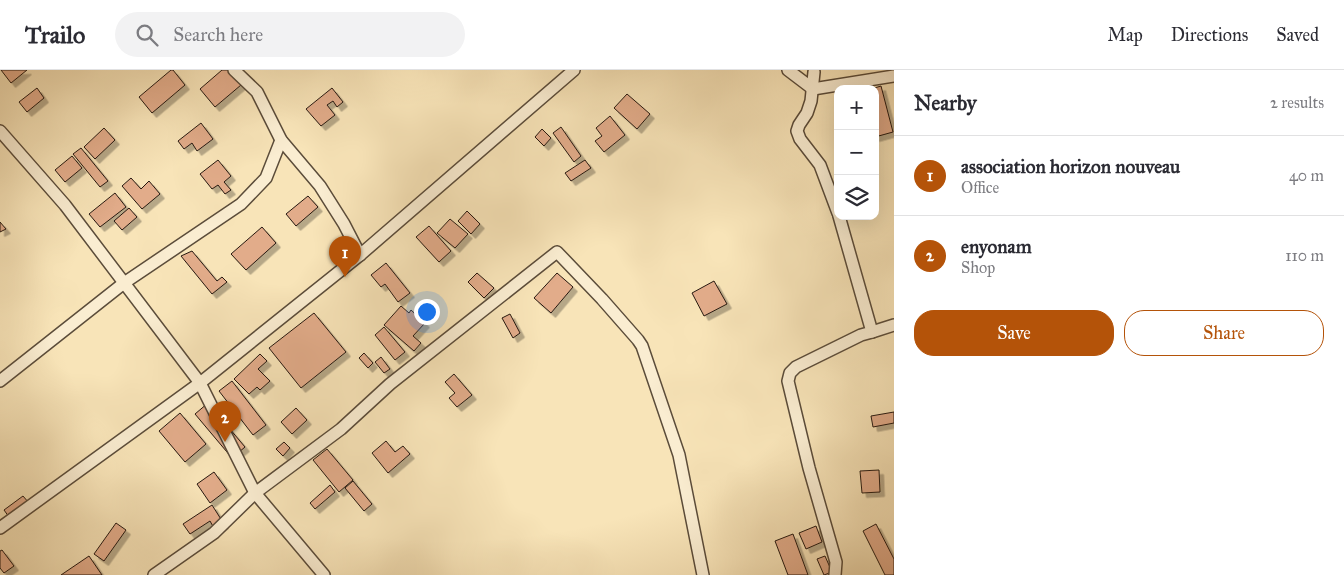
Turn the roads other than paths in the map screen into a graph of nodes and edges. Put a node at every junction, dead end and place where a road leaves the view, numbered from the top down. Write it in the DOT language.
graph roads {
  1 [pos="234,70"];
  2 [pos="574,70"];
  3 [pos="788,70"];
  4 [pos="814,72"];
  5 [pos="894,76"];
  6 [pos="813,89"];
  7 [pos="0,131"];
  8 [pos="281,140"];
  9 [pos="834,204"];
  10 [pos="839,220"];
  11 [pos="360,254"];
  12 [pos="124,283"];
  13 [pos="894,325"];
  14 [pos="872,332"];
  15 [pos="0,381"];
  16 [pos="200,383"];
  17 [pos="255,493"];
  18 [pos="0,528"];
  19 [pos="154,575"];
  20 [pos="324,575"];
  21 [pos="703,575"];
  22 [pos="835,575"];
  1 -- 8 [label="street"];
  2 -- 11 [label="street"];
  3 -- 6 [label="street"];
  4 -- 6 [label="street"];
  5 -- 6 [label="street"];
  6 -- 9 [label="street"];
  7 -- 12 [label="street"];
  8 -- 11 [label="street"];
  8 -- 12 [label="street"];
  10 -- 14 [label="street"];
  11 -- 16 [label="street"];
  12 -- 15 [label="street"];
  12 -- 16 [label="street"];
  13 -- 14 [label="street"];
  14 -- 22 [label="street"];
  16 -- 17 [label="street"];
  16 -- 18 [label="street"];
  17 -- 19 [label="street"];
  17 -- 20 [label="street"];
  17 -- 21 [label="street"];
}
